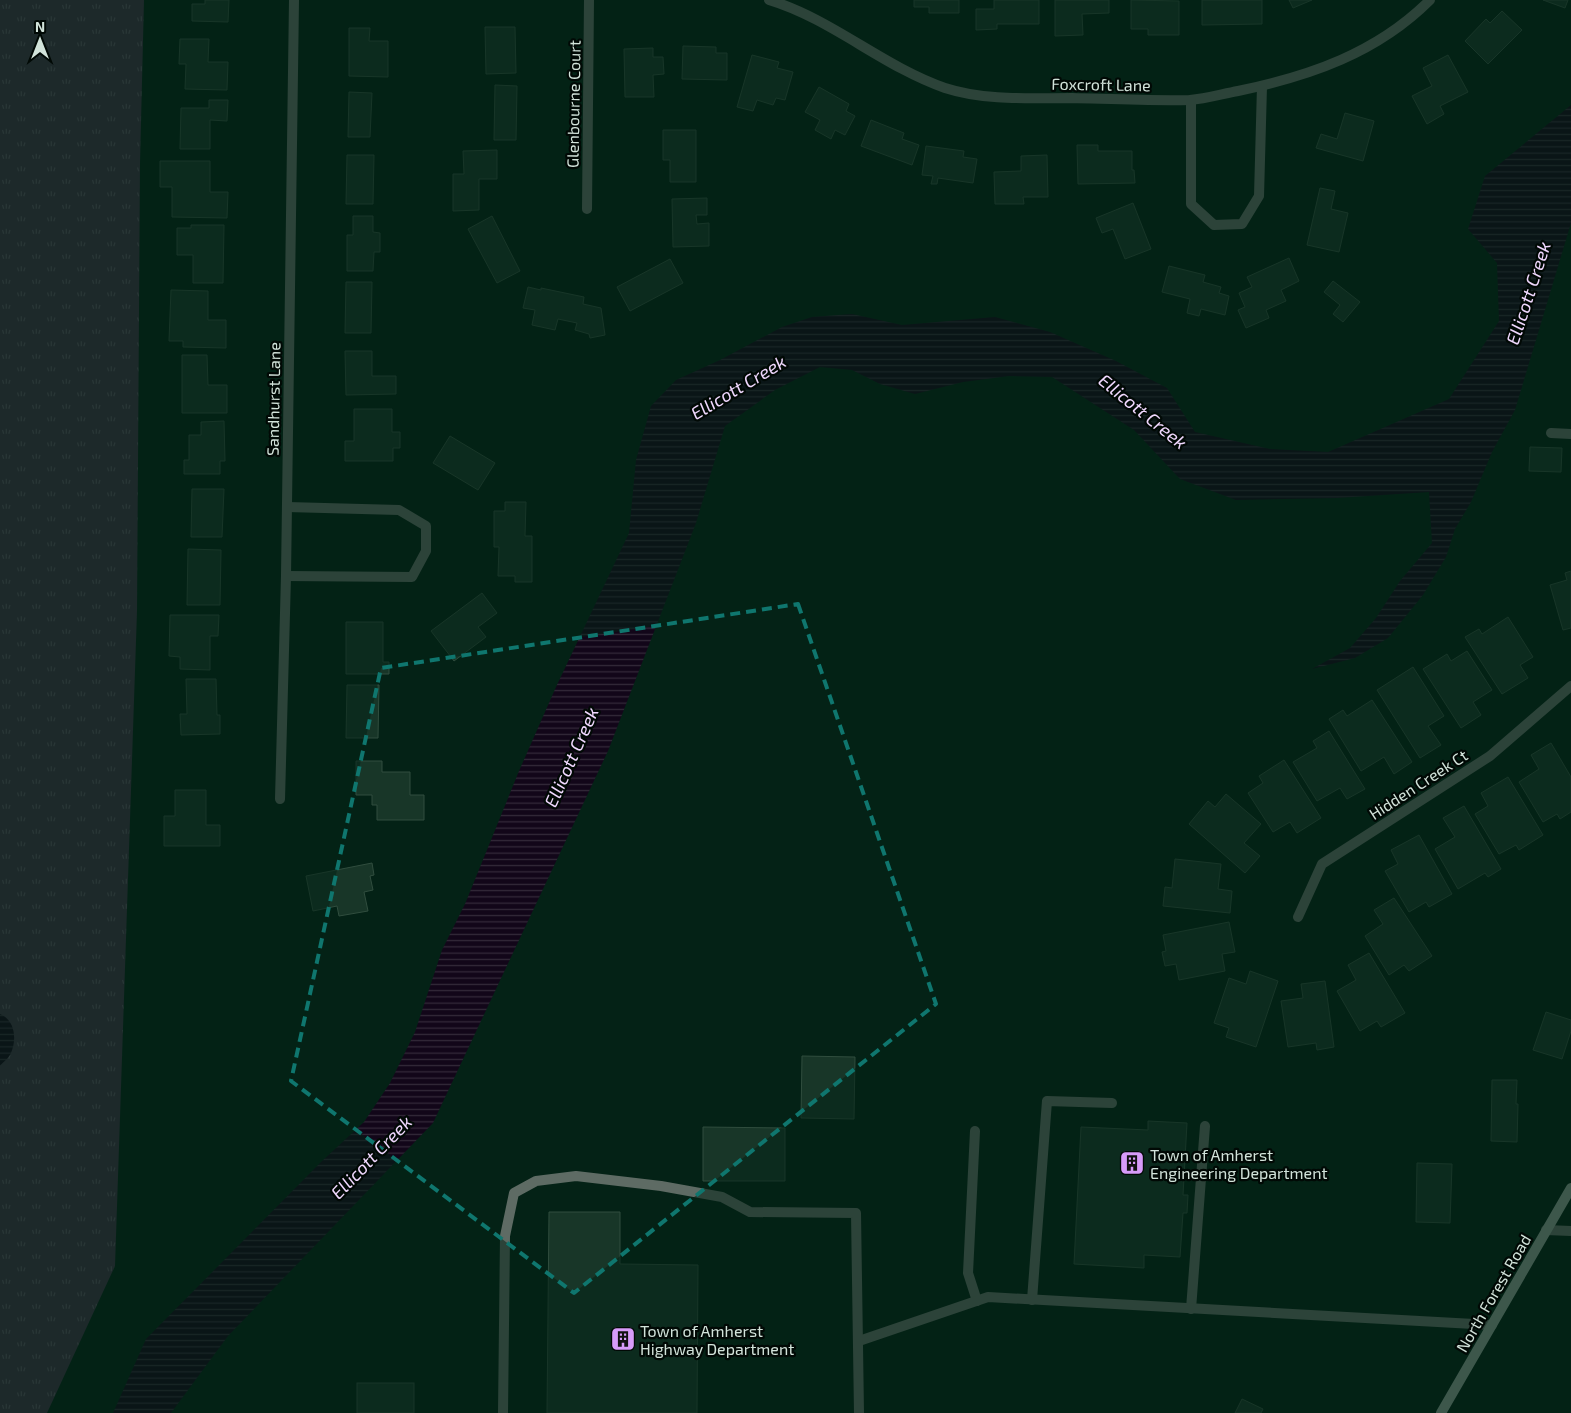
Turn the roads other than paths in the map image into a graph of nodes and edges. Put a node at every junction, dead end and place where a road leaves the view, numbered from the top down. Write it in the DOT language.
graph roads {
  1 [pos="294,0"];
  2 [pos="589,0"];
  3 [pos="769,0"];
  4 [pos="1430,0"];
  5 [pos="1262,86"];
  6 [pos="1192,100"];
  7 [pos="587,208"];
  8 [pos="1551,433"];
  9 [pos="1571,434"];
  10 [pos="287,507"];
  11 [pos="286,576"];
  12 [pos="1571,686"];
  13 [pos="280,799"];
  14 [pos="1298,917"];
  15 [pos="1112,1103"];
  16 [pos="1205,1126"];
  17 [pos="975,1131"];
  18 [pos="1571,1188"];
  19 [pos="1546,1230"];
  20 [pos="1571,1230"];
  21 [pos="1032,1300"];
  22 [pos="977,1301"];
  23 [pos="1192,1309"];
  24 [pos="1492,1325"];
  25 [pos="859,1341"];
  26 [pos="503,1413"];
  27 [pos="859,1413"];
  28 [pos="1441,1413"];
  1 -- 10 [label="street, Sandhurst Lane"];
  2 -- 7 [label="street, Glenbourne Court"];
  3 -- 6 [label="street, Foxcroft Lane"];
  4 -- 5 [label="street, Foxcroft Lane"];
  5 -- 6 [label="street, Foxcroft Lane"];
  5 -- 6 [label="street"];
  8 -- 9 [label="street"];
  10 -- 11 [label="street, Sandhurst Lane"];
  10 -- 11 [label="street"];
  11 -- 13 [label="street, Sandhurst Lane"];
  12 -- 14 [label="street, Hidden Creek Ct"];
  15 -- 21 [label="street"];
  16 -- 23 [label="street"];
  17 -- 22 [label="street"];
  18 -- 19 [label="street, North Forest Road"];
  19 -- 20 [label="street"];
  19 -- 24 [label="street, North Forest Road"];
  21 -- 22 [label="street"];
  21 -- 23 [label="street"];
  22 -- 25 [label="street"];
  23 -- 24 [label="street"];
  24 -- 28 [label="street, North Forest Road"];
  25 -- 26 [label="street"];
  25 -- 27 [label="street"];
}
